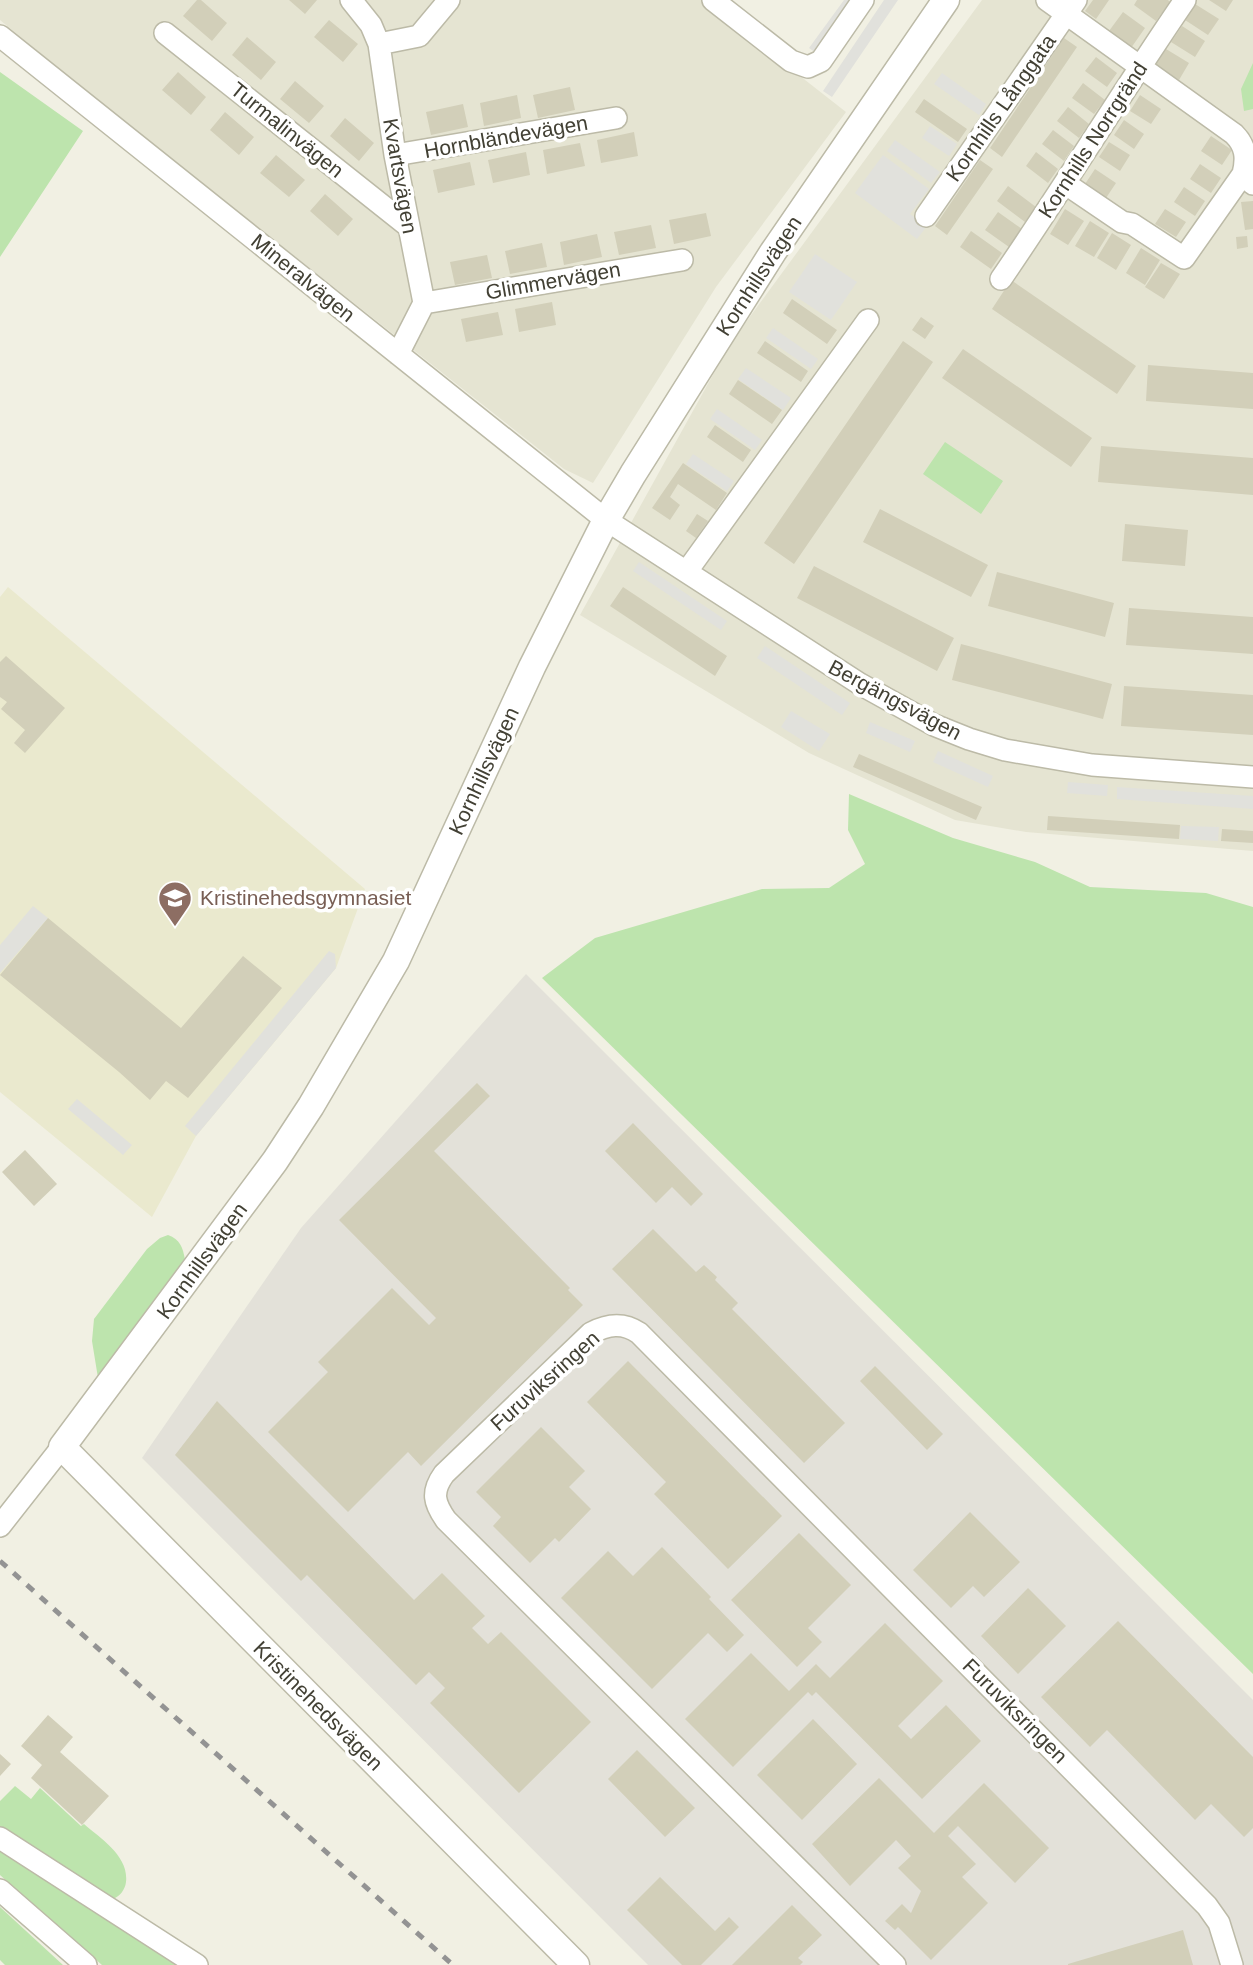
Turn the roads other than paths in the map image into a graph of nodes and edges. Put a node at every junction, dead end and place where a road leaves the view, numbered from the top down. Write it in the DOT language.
graph roads {
  1 [pos="351,0"];
  2 [pos="449,0"];
  3 [pos="713,0"];
  4 [pos="863,0"];
  5 [pos="946,0"];
  6 [pos="1046,0"];
  7 [pos="1185,0"];
  8 [pos="1071,7"];
  9 [pos="165,33"];
  10 [pos="0,36"];
  11 [pos="379,44"];
  12 [pos="1139,67"];
  13 [pos="617,118"];
  14 [pos="395,155"];
  15 [pos="1248,179"];
  16 [pos="1066,184"];
  17 [pos="926,216"];
  18 [pos="408,226"];
  19 [pos="682,260"];
  20 [pos="1001,279"];
  21 [pos="424,303"];
  22 [pos="868,320"];
  23 [pos="398,354"];
  24 [pos="606,520"];
  25 [pos="687,571"];
  26 [pos="1253,777"];
  27 [pos="62,1447"];
  28 [pos="0,1526"];
  29 [pos="0,1838"];
  30 [pos="0,1890"];
  31 [pos="86,1965"];
  32 [pos="197,1965"];
  33 [pos="576,1965"];
  34 [pos="895,1965"];
  35 [pos="1232,1965"];
  1 -- 11 [label="street, Kvartsvägen"];
  2 -- 11 [label="street"];
  3 -- 4 [label="street"];
  5 -- 24 [label="street, Kornhillsvägen"];
  6 -- 8 [label="street"];
  7 -- 12 [label="street, Kornhills Norrgränd"];
  8 -- 12 [label="street"];
  8 -- 17 [label="street, Kornhills Långgata"];
  9 -- 18 [label="street, Turmalinvägen"];
  10 -- 23 [label="street, Mineralvägen"];
  11 -- 14 [label="street, Kvartsvägen"];
  12 -- 15 [label="street"];
  12 -- 16 [label="street, Kornhills Norrgränd"];
  13 -- 14 [label="street, Hornbländevägen"];
  14 -- 18 [label="street, Kvartsvägen"];
  15 -- 16 [label="street"];
  16 -- 20 [label="street, Kornhills Norrgränd"];
  18 -- 21 [label="street, Kvartsvägen"];
  19 -- 21 [label="street, Glimmervägen"];
  21 -- 23 [label="street"];
  22 -- 25 [label="street"];
  23 -- 24 [label="street, Mineralvägen"];
  24 -- 25 [label="street, Bergängsvägen"];
  24 -- 27 [label="street, Kornhillsvägen"];
  25 -- 26 [label="street, Bergängsvägen"];
  27 -- 28 [label="street, Kornhillsvägen"];
  27 -- 33 [label="street, Kristinehedsvägen"];
  29 -- 32 [label="street"];
  30 -- 31 [label="street"];
  34 -- 35 [label="street, Furuviksringen"];
}
